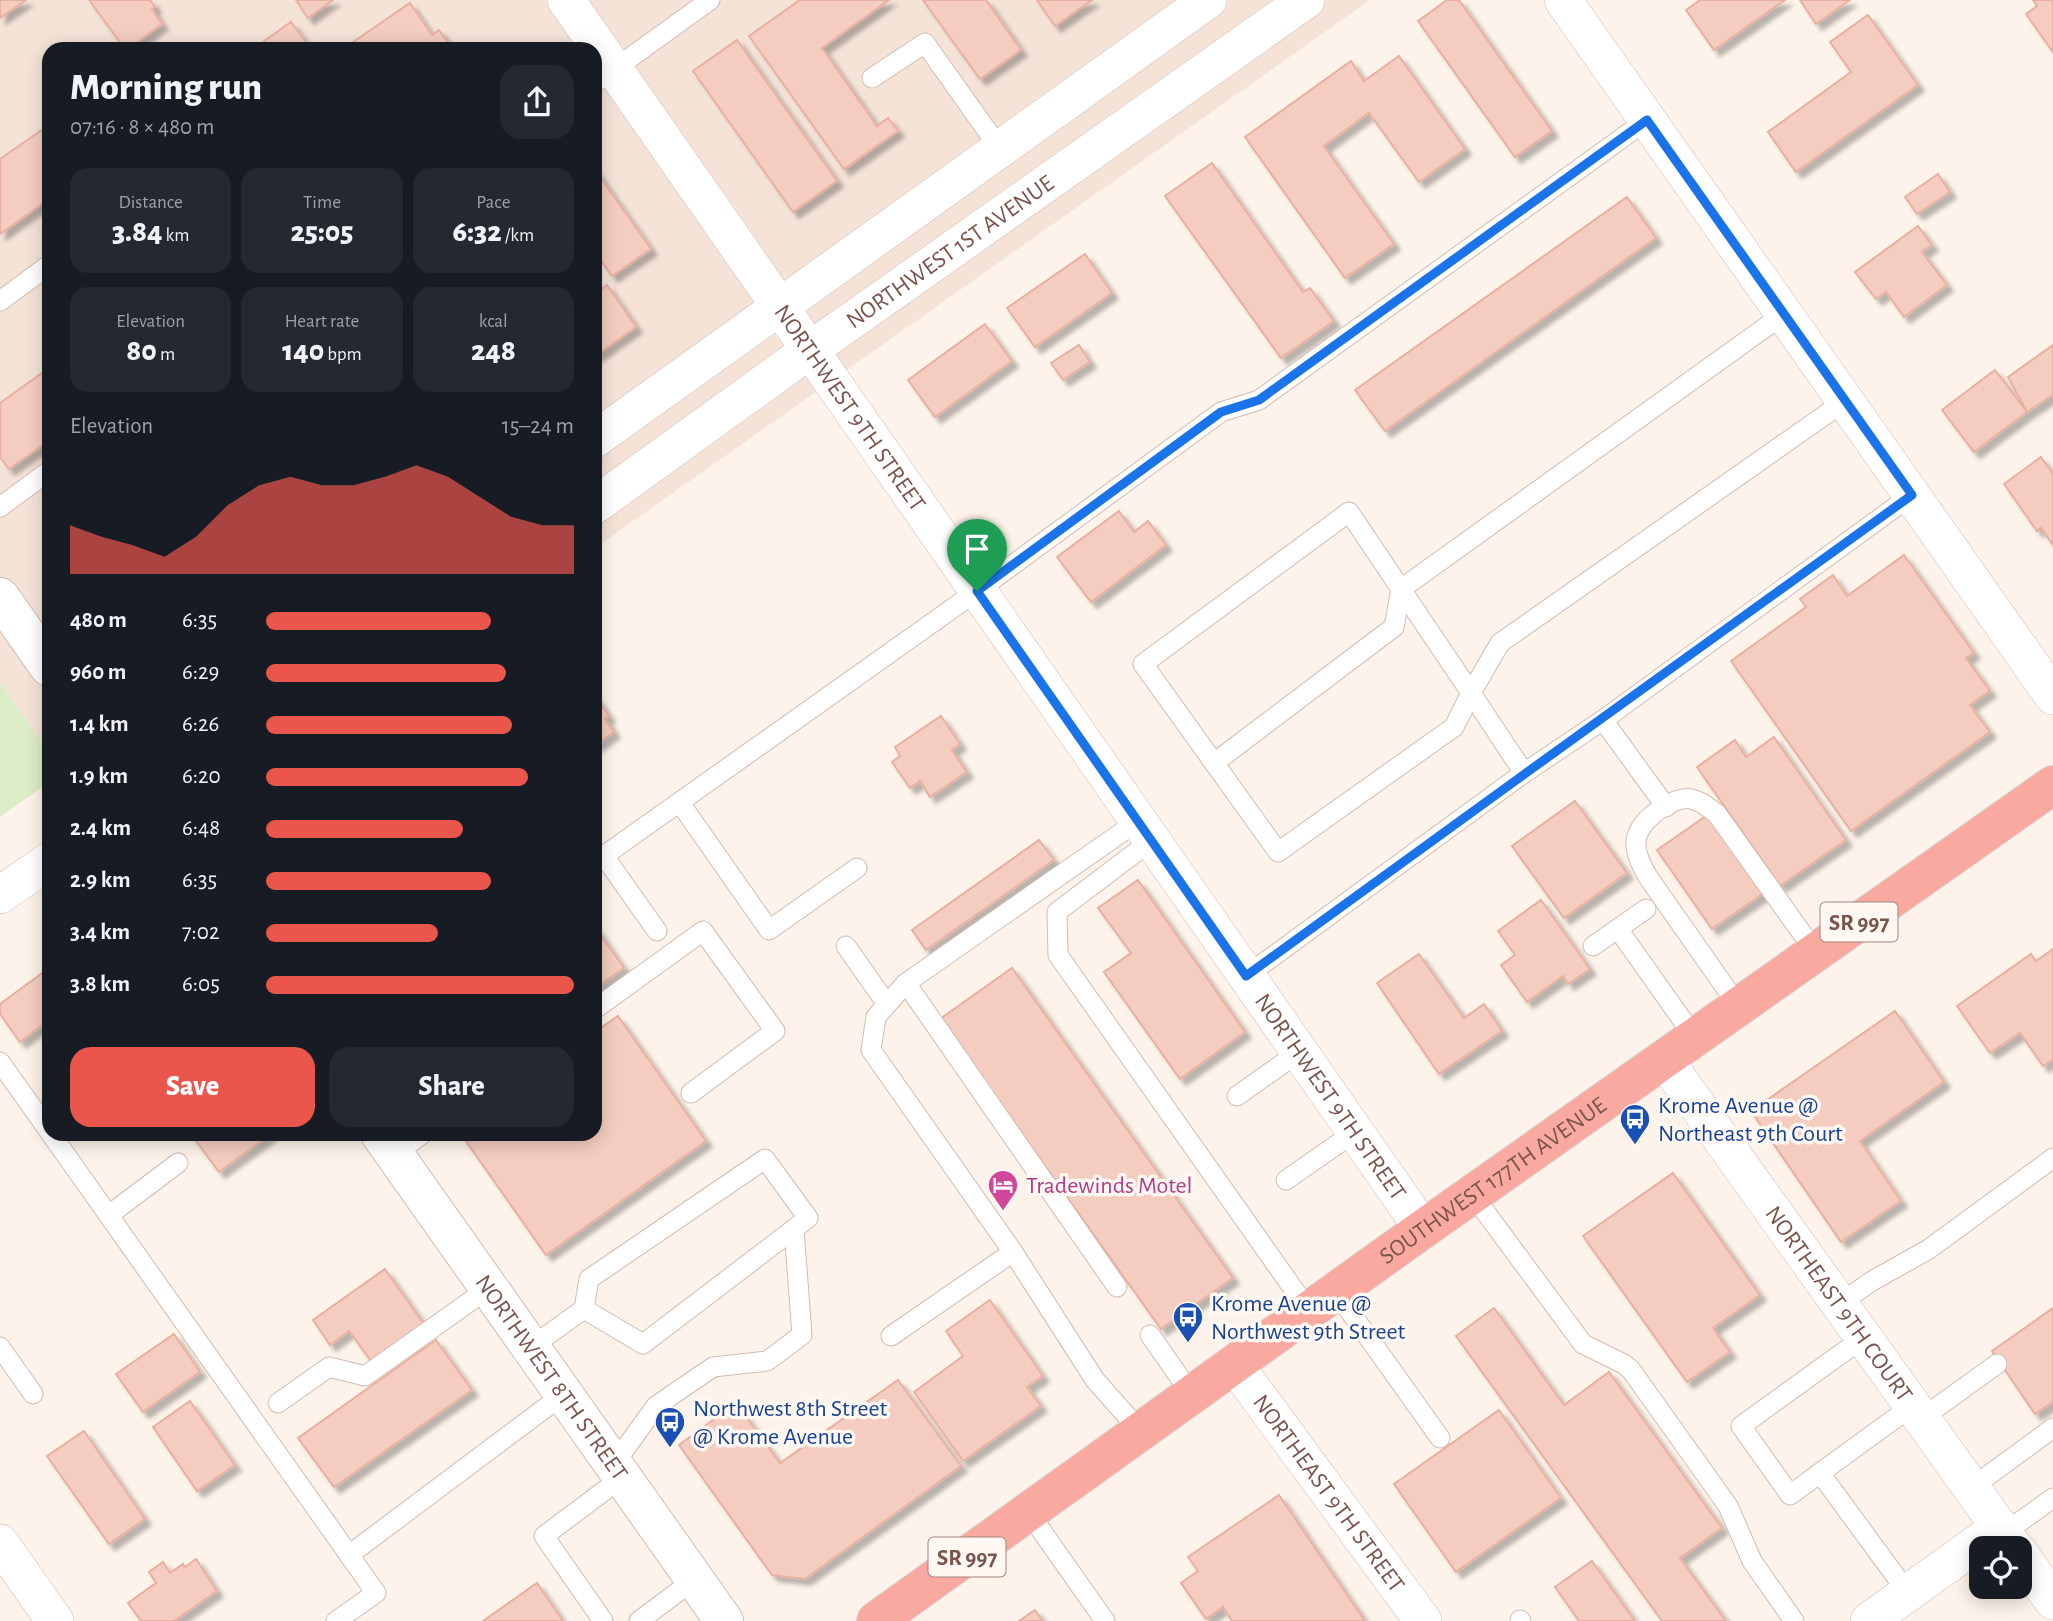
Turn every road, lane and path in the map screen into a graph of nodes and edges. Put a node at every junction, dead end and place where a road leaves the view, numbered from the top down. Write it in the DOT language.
graph roads {
  1 [pos="566,0"];
  2 [pos="710,0"];
  3 [pos="1208,0"];
  4 [pos="1306,0"];
  5 [pos="1563,0"];
  6 [pos="588,42"];
  7 [pos="605,76"];
  8 [pos="872,79"];
  9 [pos="1647,120"];
  10 [pos="1000,149"];
  11 [pos="42,270"];
  12 [pos="0,301"];
  13 [pos="780,307"];
  14 [pos="1784,314"];
  15 [pos="810,350"];
  16 [pos="1845,401"];
  17 [pos="602,434"];
  18 [pos="42,476"];
  19 [pos="1912,495"];
  20 [pos="602,500"];
  21 [pos="0,507"];
  22 [pos="1401,589"];
  23 [pos="977,591"];
  24 [pos="0,597"];
  25 [pos="42,657"];
  26 [pos="1471,693"];
  27 [pos="2053,696"];
  28 [pos="1603,720"];
  29 [pos="1214,763"];
  30 [pos="1524,773"];
  31 [pos="2053,785"];
  32 [pos="680,803"];
  33 [pos="1666,807"];
  34 [pos="1145,831"];
  35 [pos="602,857"];
  36 [pos="602,863"];
  37 [pos="42,866"];
  38 [pos="857,868"];
  39 [pos="0,895"];
  40 [pos="1646,909"];
  41 [pos="1618,929"];
  42 [pos="657,931"];
  43 [pos="846,946"];
  44 [pos="1593,946"];
  45 [pos="1816,953"];
  46 [pos="1246,976"];
  47 [pos="906,984"];
  48 [pos="886,1003"];
  49 [pos="602,1004"];
  50 [pos="1739,1007"];
  51 [pos="1680,1049"];
  52 [pos="1299,1052"];
  53 [pos="0,1062"];
  54 [pos="691,1093"];
  55 [pos="1237,1096"];
  56 [pos="42,1121"];
  57 [pos="1355,1132"];
  58 [pos="56,1141"];
  59 [pos="399,1141"];
  60 [pos="2053,1158"];
  61 [pos="178,1163"];
  62 [pos="1286,1180"];
  63 [pos="1472,1194"];
  64 [pos="109,1215"];
  65 [pos="794,1229"];
  66 [pos="1423,1229"];
  67 [pos="1013,1252"];
  68 [pos="1117,1287"];
  69 [pos="489,1288"];
  70 [pos="1322,1302"];
  71 [pos="1839,1304"];
  72 [pos="584,1309"];
  73 [pos="1150,1335"];
  74 [pos="891,1336"];
  75 [pos="1863,1338"];
  76 [pos="0,1347"];
  77 [pos="531,1347"];
  78 [pos="1235,1364"];
  79 [pos="1997,1364"];
  80 [pos="33,1394"];
  81 [pos="564,1394"];
  82 [pos="1192,1395"];
  83 [pos="278,1404"];
  84 [pos="1917,1412"];
  85 [pos="2053,1428"];
  86 [pos="1141,1432"];
  87 [pos="1440,1438"];
  88 [pos="619,1470"];
  89 [pos="1821,1473"];
  90 [pos="1971,1488"];
  91 [pos="2053,1498"];
  92 [pos="1029,1513"];
  93 [pos="2006,1536"];
  94 [pos="2015,1536"];
  95 [pos="0,1543"];
  96 [pos="349,1555"];
  97 [pos="1969,1562"];
  98 [pos="2032,1570"];
  99 [pos="695,1579"];
  100 [pos="1908,1593"];
  101 [pos="2051,1595"];
  102 [pos="55,1621"];
  103 [pos="336,1621"];
  104 [pos="603,1621"];
  105 [pos="639,1621"];
  106 [pos="724,1621"];
  107 [pos="876,1621"];
  108 [pos="1105,1621"];
  109 [pos="1423,1621"];
  110 [pos="1794,1621"];
  111 [pos="1869,1621"];
  1 -- 6 [label="street, NORTHWEST 9TH STREET"];
  2 -- 7 [label="lane"];
  3 -- 10 [label="street"];
  4 -- 15 [label="street, NORTHWEST 1ST AVENUE"];
  5 -- 9 [label="street"];
  7 -- 13 [label="street, NORTHWEST 9TH STREET"];
  8 -- 10 [label="lane"];
  9 -- 14 [label="street"];
  9 -- 23 [label="lane"];
  10 -- 13 [label="street"];
  11 -- 12 [label="lane"];
  13 -- 15 [label="street, NORTHWEST 9TH STREET"];
  13 -- 17 [label="street"];
  14 -- 16 [label="street"];
  14 -- 22 [label="lane"];
  15 -- 20 [label="street, NORTHWEST 1ST AVENUE"];
  15 -- 23 [label="street, NORTHWEST 9TH STREET"];
  16 -- 19 [label="street"];
  16 -- 26 [label="lane"];
  18 -- 21 [label="lane"];
  19 -- 27 [label="street"];
  19 -- 28 [label="lane"];
  22 -- 26 [label="lane"];
  22 -- 29 [label="lane"];
  22 -- 29 [label="lane"];
  23 -- 32 [label="lane"];
  23 -- 34 [label="street, NORTHWEST 9TH STREET"];
  24 -- 25 [label="street"];
  26 -- 29 [label="lane"];
  26 -- 30 [label="lane"];
  28 -- 30 [label="lane"];
  28 -- 33 [label="lane"];
  30 -- 46 [label="lane"];
  31 -- 45 [label="highway, SR 997"];
  32 -- 35 [label="lane"];
  32 -- 38 [label="lane"];
  33 -- 45 [label="lane"];
  33 -- 50 [label="lane"];
  34 -- 46 [label="street, NORTHWEST 9TH STREET"];
  34 -- 47 [label="lane"];
  34 -- 70 [label="lane"];
  36 -- 42 [label="lane"];
  37 -- 39 [label="street"];
  40 -- 41 [label="lane"];
  41 -- 44 [label="lane"];
  41 -- 51 [label="lane"];
  43 -- 48 [label="lane"];
  45 -- 50 [label="highway, SR 997"];
  46 -- 52 [label="street, NORTHWEST 9TH STREET"];
  47 -- 48 [label="lane"];
  47 -- 68 [label="lane"];
  48 -- 67 [label="lane"];
  49 -- 54 [label="lane"];
  50 -- 51 [label="highway, SR 997"];
  51 -- 63 [label="highway, SOUTHWEST 177TH AVENUE / SR 997"];
  51 -- 71 [label="street, NORTHEAST 9TH COURT"];
  52 -- 55 [label="lane"];
  52 -- 57 [label="street, NORTHWEST 9TH STREET"];
  53 -- 56 [label="lane"];
  57 -- 62 [label="lane"];
  57 -- 66 [label="street, NORTHWEST 9TH STREET"];
  58 -- 64 [label="lane"];
  59 -- 69 [label="street, NORTHWEST 8TH STREET"];
  60 -- 71 [label="lane"];
  61 -- 64 [label="lane"];
  63 -- 66 [label="highway, SOUTHWEST 177TH AVENUE / SR 997"];
  63 -- 110 [label="lane"];
  64 -- 96 [label="lane"];
  65 -- 72 [label="lane"];
  65 -- 72 [label="lane"];
  65 -- 88 [label="lane"];
  66 -- 70 [label="highway, SOUTHWEST 177TH AVENUE / SR 997"];
  67 -- 74 [label="lane"];
  67 -- 86 [label="lane"];
  69 -- 77 [label="street, NORTHWEST 8TH STREET"];
  69 -- 83 [label="lane"];
  70 -- 78 [label="highway, SOUTHWEST 177TH AVENUE / SR 997"];
  70 -- 87 [label="lane"];
  71 -- 75 [label="street, NORTHEAST 9TH COURT"];
  72 -- 77 [label="lane"];
  73 -- 82 [label="lane"];
  75 -- 84 [label="street, NORTHEAST 9TH COURT"];
  75 -- 89 [label="lane"];
  76 -- 80 [label="lane"];
  77 -- 81 [label="street, NORTHWEST 8TH STREET"];
  78 -- 82 [label="highway, SOUTHWEST 177TH AVENUE / SR 997"];
  78 -- 109 [label="street, NORTHEAST 9TH STREET"];
  79 -- 84 [label="lane"];
  81 -- 88 [label="street, NORTHWEST 8TH STREET"];
  81 -- 96 [label="lane"];
  82 -- 86 [label="highway, SOUTHWEST 177TH AVENUE / SR 997"];
  84 -- 89 [label="lane"];
  84 -- 90 [label="street, NORTHEAST 9TH COURT"];
  85 -- 90 [label="lane"];
  86 -- 92 [label="highway, SOUTHWEST 177TH AVENUE / SR 997"];
  88 -- 99 [label="street, NORTHWEST 8TH STREET"];
  88 -- 104 [label="lane"];
  89 -- 100 [label="lane"];
  90 -- 93 [label="street, NORTHEAST 9TH COURT"];
  91 -- 94 [label="lane"];
  92 -- 107 [label="highway, SOUTHWEST 177TH AVENUE / SR 997"];
  92 -- 108 [label="lane"];
  95 -- 102 [label="street"];
  96 -- 103 [label="lane"];
  97 -- 100 [label="street"];
  98 -- 101 [label="street, NORTHEAST 9TH COURT"];
  99 -- 105 [label="lane"];
  99 -- 106 [label="street, NORTHWEST 8TH STREET"];
  100 -- 111 [label="street"];
}
